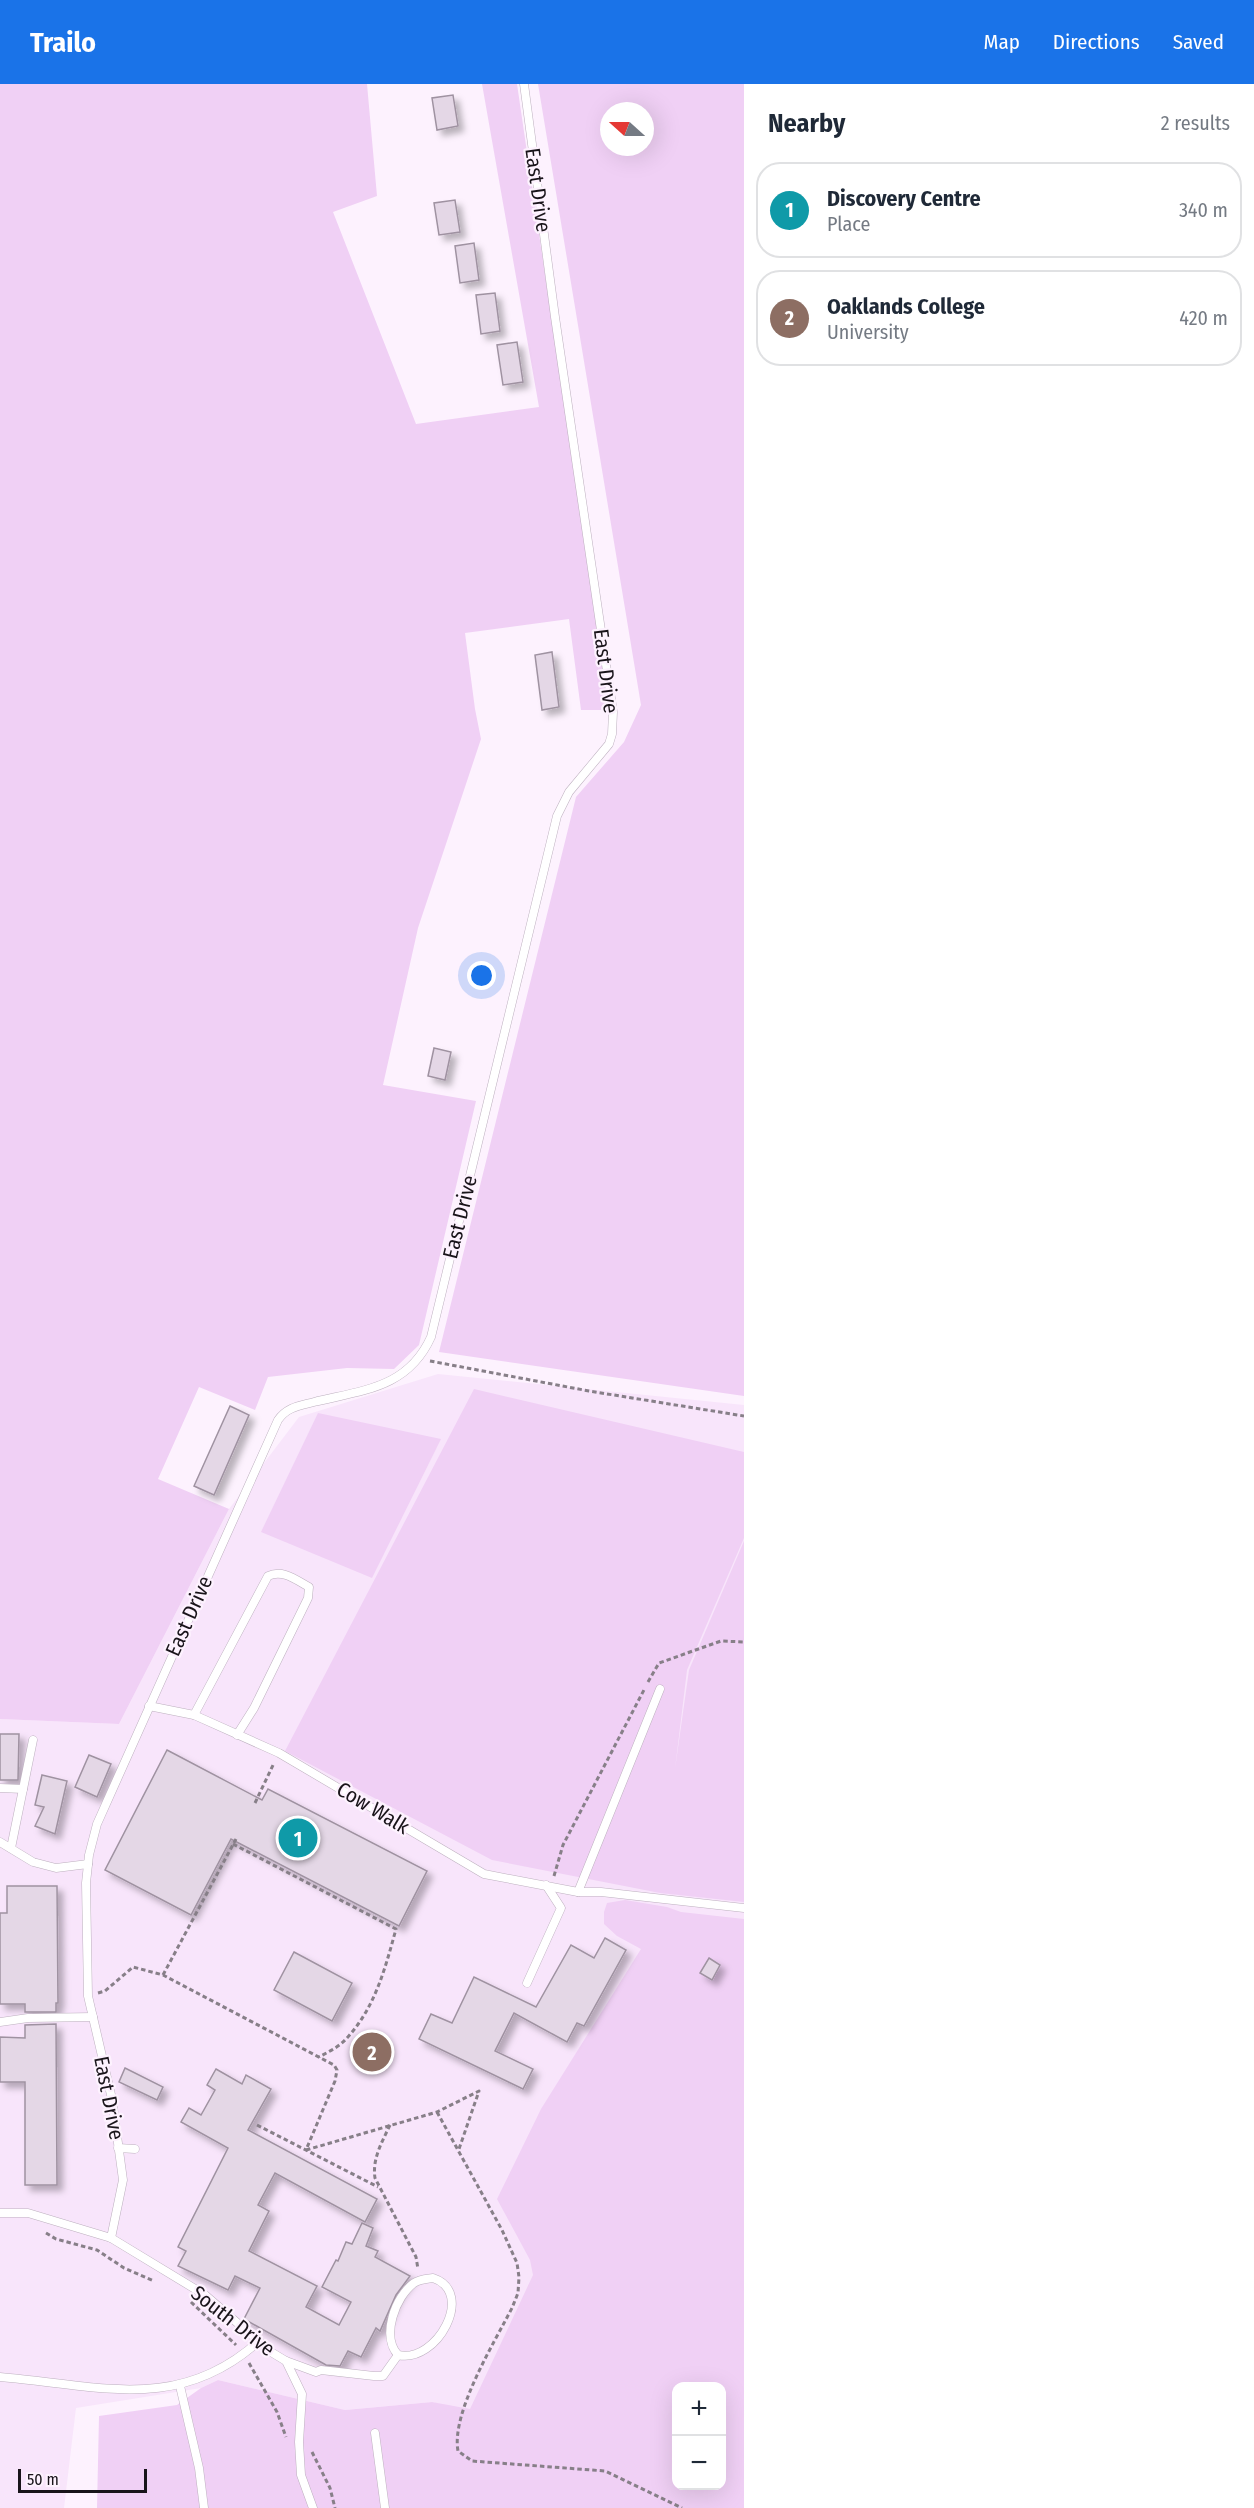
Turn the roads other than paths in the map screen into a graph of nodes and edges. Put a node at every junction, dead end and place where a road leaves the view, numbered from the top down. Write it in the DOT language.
graph roads {
  1 [pos="524,84"];
  2 [pos="660,1689"];
  3 [pos="149,1706"];
  4 [pos="194,1715"];
  5 [pos="237,1735"];
  6 [pos="33,1740"];
  7 [pos="0,1788"];
  8 [pos="23,1789"];
  9 [pos="0,1842"];
  10 [pos="11,1848"];
  11 [pos="88,1864"];
  12 [pos="546,1885"];
  13 [pos="578,1892"];
  14 [pos="744,1908"];
  15 [pos="527,1983"];
  16 [pos="93,2017"];
  17 [pos="0,2022"];
  18 [pos="118,2148"];
  19 [pos="135,2149"];
  20 [pos="0,2213"];
  21 [pos="111,2238"];
  22 [pos="259,2341"];
  23 [pos="398,2355"];
  24 [pos="286,2361"];
  25 [pos="0,2377"];
  26 [pos="180,2386"];
  27 [pos="375,2433"];
  28 [pos="204,2508"];
  29 [pos="313,2508"];
  30 [pos="385,2508"];
  1 -- 3 [label="lane, East Drive"];
  2 -- 13 [label="lane"];
  3 -- 4 [label="lane, Cow Walk"];
  3 -- 11 [label="lane, East Drive"];
  4 -- 5 [label="lane, Cow Walk"];
  4 -- 5 [label="lane"];
  5 -- 12 [label="lane, Cow Walk"];
  6 -- 8 [label="lane"];
  7 -- 8 [label="lane"];
  8 -- 10 [label="lane"];
  9 -- 10 [label="lane"];
  10 -- 11 [label="lane"];
  11 -- 16 [label="lane, East Drive"];
  12 -- 13 [label="lane, Cow Walk"];
  12 -- 15 [label="lane"];
  13 -- 14 [label="lane, Cow Walk"];
  16 -- 17 [label="lane"];
  16 -- 18 [label="lane, East Drive"];
  18 -- 19 [label="lane"];
  18 -- 21 [label="lane, East Drive"];
  20 -- 21 [label="lane, South Drive"];
  21 -- 22 [label="lane, South Drive"];
  22 -- 24 [label="lane, South Drive"];
  22 -- 26 [label="lane"];
  23 -- 23 [label="lane"];
  23 -- 24 [label="lane"];
  24 -- 29 [label="lane, South Drive"];
  25 -- 26 [label="lane"];
  26 -- 28 [label="lane"];
  27 -- 30 [label="lane"];
}
